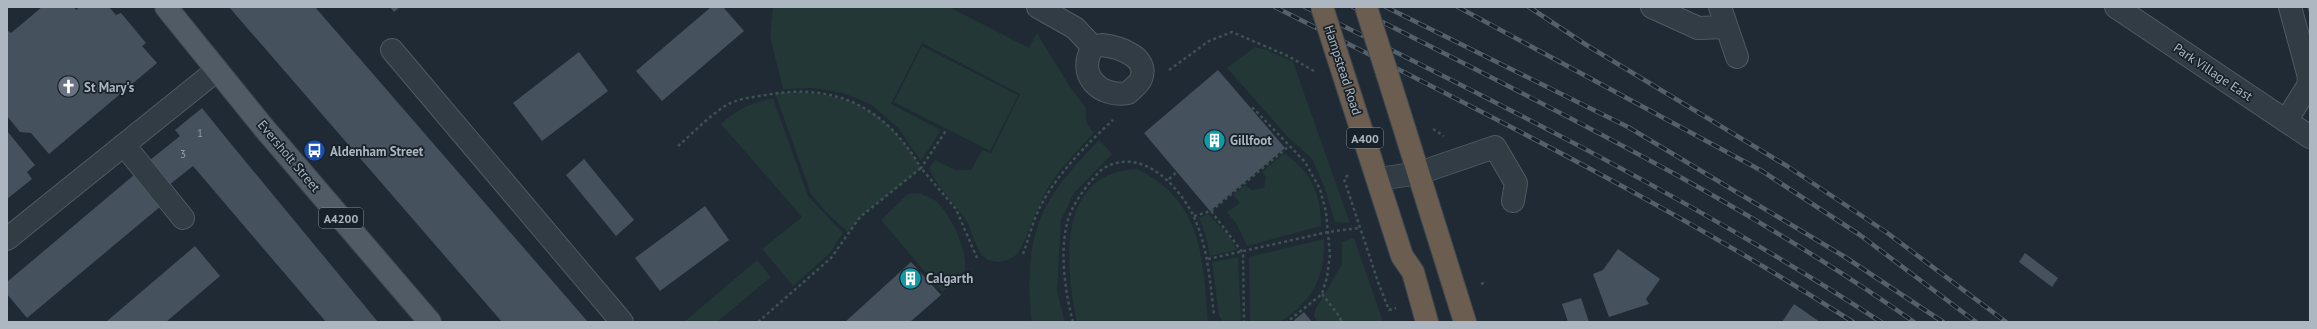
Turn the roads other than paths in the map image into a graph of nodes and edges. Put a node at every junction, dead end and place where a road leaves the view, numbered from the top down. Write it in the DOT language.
graph roads {
  1 [pos="166,7"];
  2 [pos="1038,7"];
  3 [pos="1322,7"];
  4 [pos="1366,7"];
  5 [pos="1652,7"];
  6 [pos="2116,7"];
  7 [pos="2290,7"];
  8 [pos="1723,17"];
  9 [pos="1093,47"];
  10 [pos="392,50"];
  11 [pos="1737,57"];
  12 [pos="217,70"];
  13 [pos="2286,121"];
  14 [pos="2310,137"];
  15 [pos="124,145"];
  16 [pos="1418,173"];
  17 [pos="1379,179"];
  18 [pos="1513,201"];
  19 [pos="183,218"];
  20 [pos="7,239"];
  21 [pos="430,322"];
  22 [pos="622,322"];
  23 [pos="1427,322"];
  24 [pos="1465,322"];
  1 -- 12 [label="main road, Eversholt Street / A4200"];
  2 -- 9 [label="street"];
  3 -- 17 [label="highway, Hampstead Road / A400, bridge"];
  4 -- 16 [label="highway, bridge"];
  5 -- 8 [label="street"];
  6 -- 13 [label="street, Park Village East"];
  7 -- 13 [label="street"];
  8 -- 11 [label="street"];
  10 -- 22 [label="street"];
  12 -- 15 [label="street"];
  12 -- 21 [label="main road, Eversholt Street / A4200"];
  13 -- 14 [label="street, Park Village East"];
  15 -- 19 [label="street"];
  15 -- 20 [label="street"];
  16 -- 17 [label="street"];
  16 -- 18 [label="street"];
  16 -- 24 [label="highway"];
  17 -- 23 [label="highway, Hampstead Road / A400"];
}
